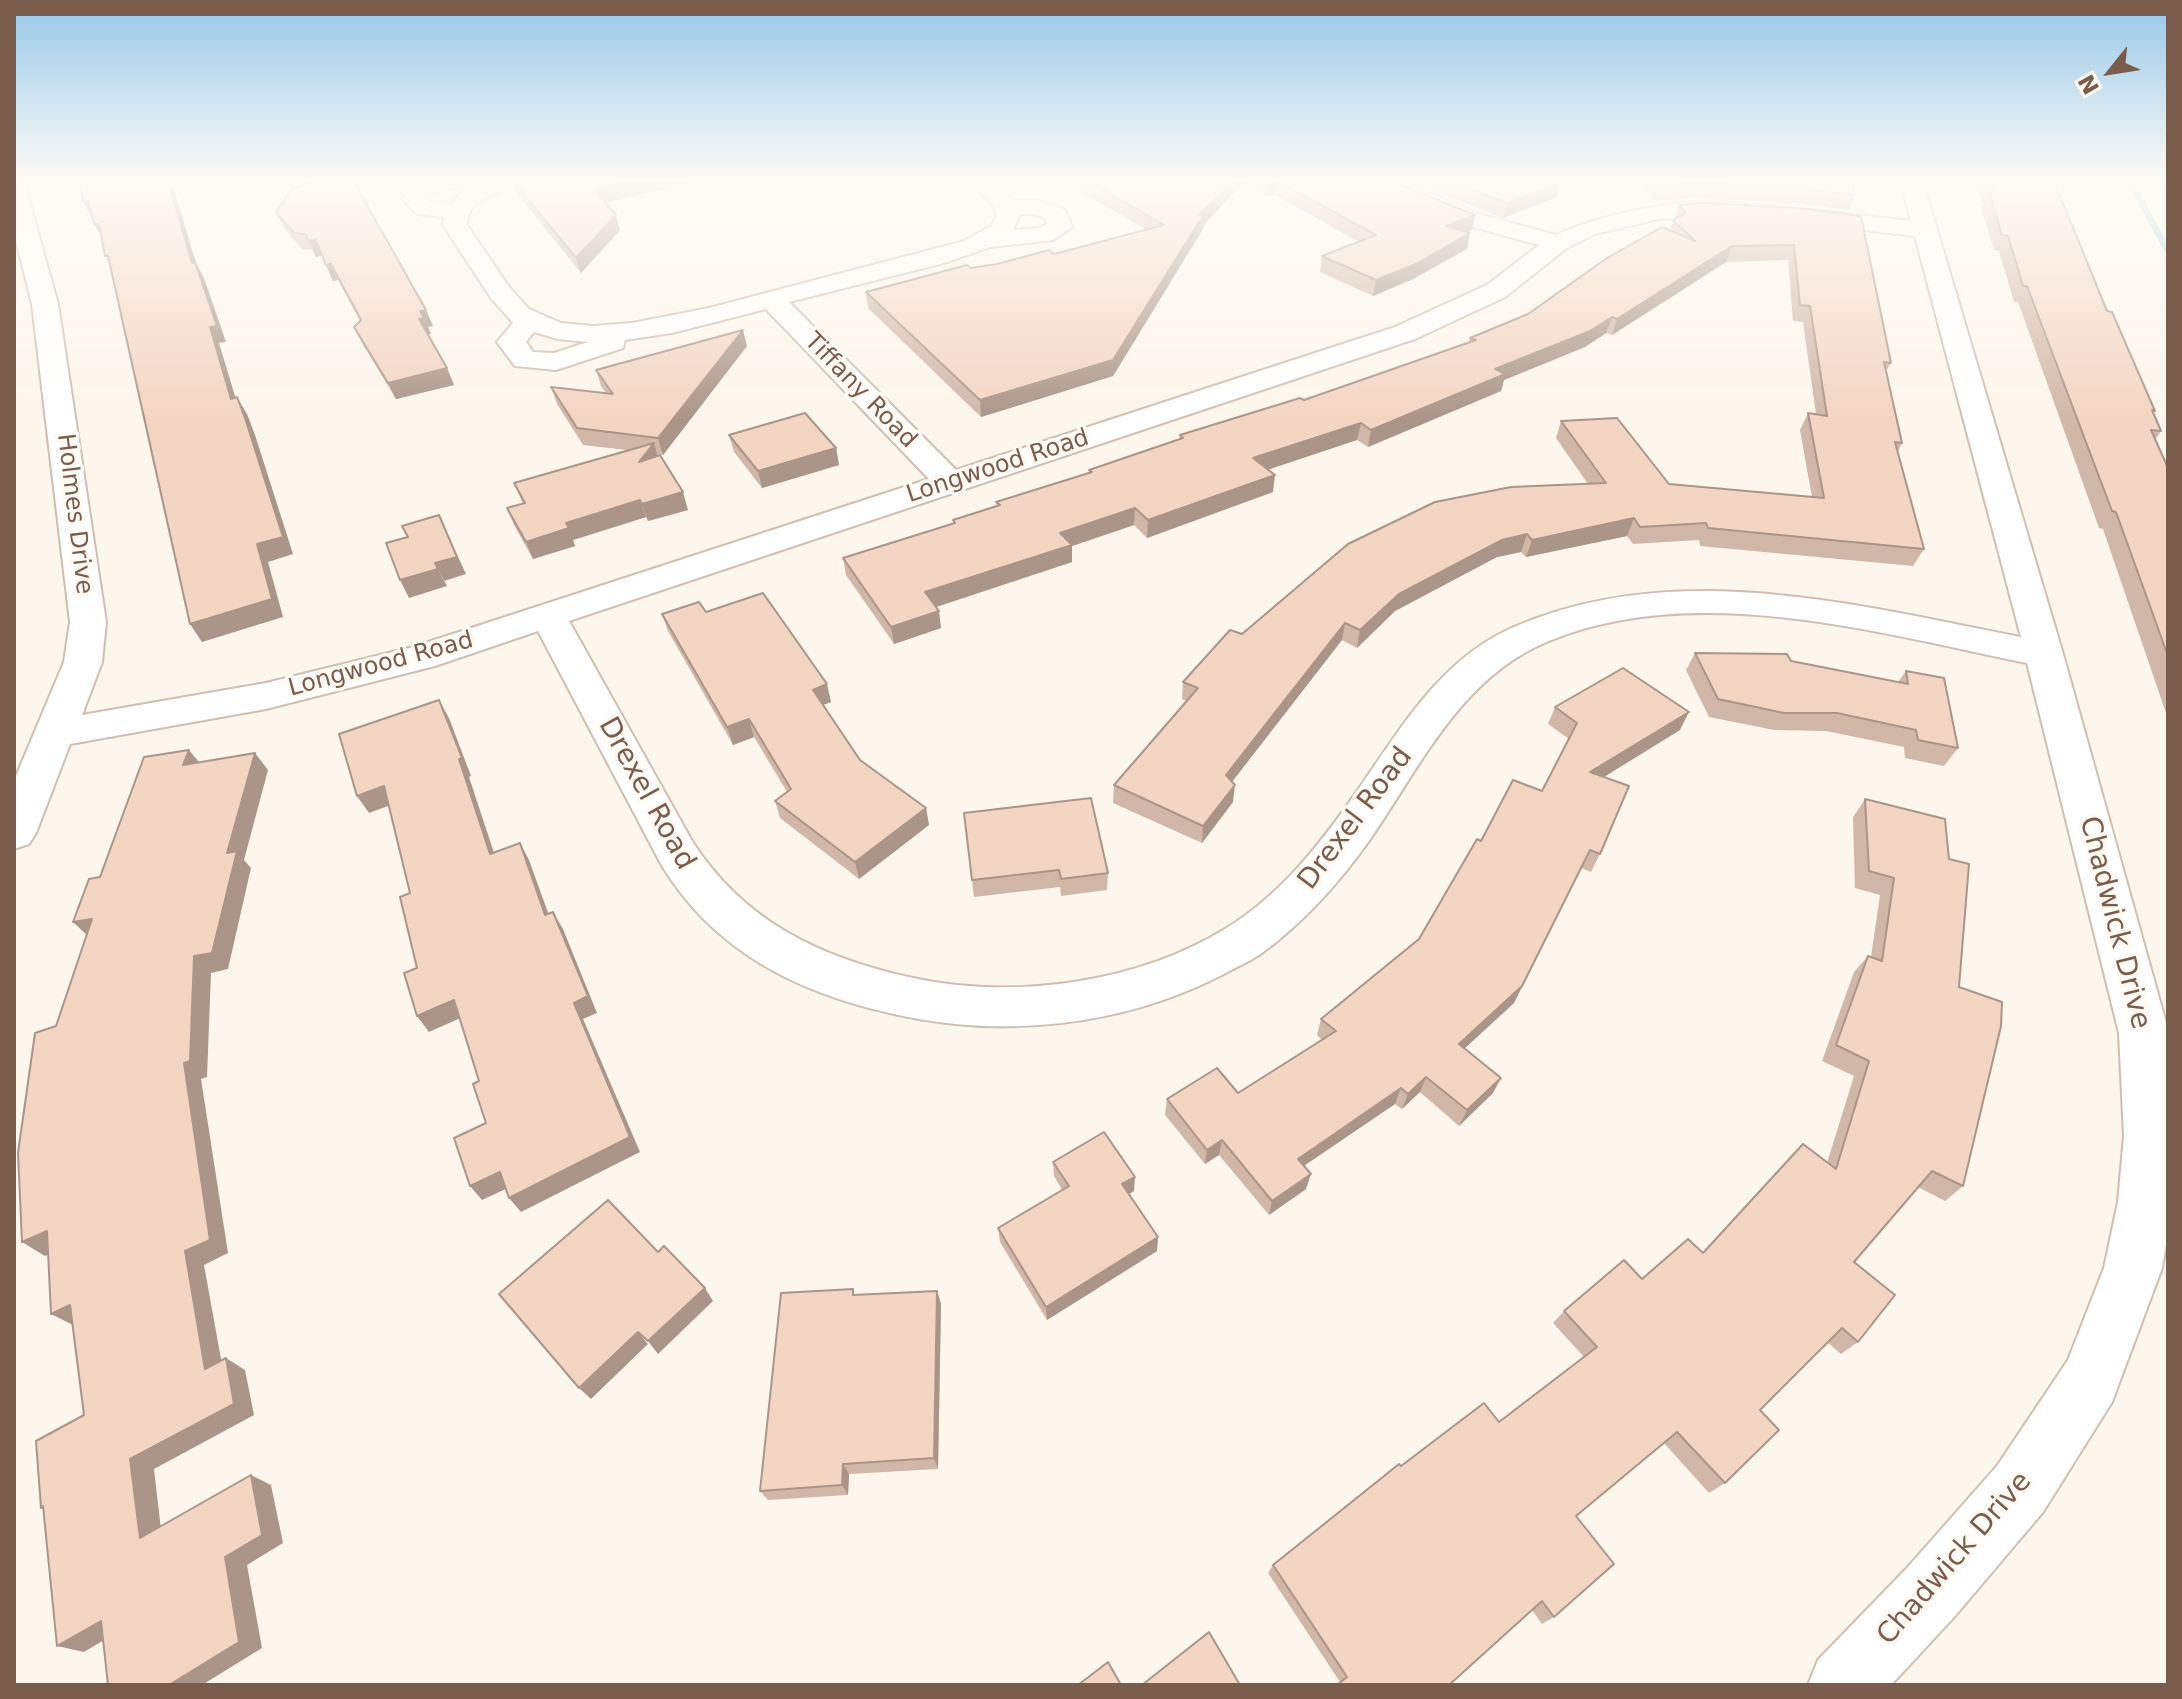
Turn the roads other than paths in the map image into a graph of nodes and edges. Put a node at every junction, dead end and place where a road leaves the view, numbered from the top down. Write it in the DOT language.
graph roads {
  1 [pos="34,261"];
  2 [pos="481,261"];
  3 [pos="914,261"];
  4 [pos="1534,261"];
  5 [pos="1935,261"];
  6 [pos="770,298"];
  7 [pos="951,483"];
  8 [pos="548,615"];
  9 [pos="2044,654"];
  10 [pos="56,733"];
  11 [pos="14,833"];
  12 [pos="1843,1685"];
  1 -- 10 [label="street, Holmes Drive"];
  2 -- 6 [label="street"];
  3 -- 6 [label="street"];
  4 -- 7 [label="street, Longwood Road"];
  5 -- 9 [label="street, Chadwick Drive"];
  6 -- 7 [label="street, Tiffany Road"];
  7 -- 8 [label="street, Longwood Road"];
  8 -- 9 [label="street, Drexel Road"];
  8 -- 10 [label="street, Longwood Road"];
  9 -- 12 [label="street, Chadwick Drive"];
  10 -- 11 [label="street, Holmes Drive"];
}
